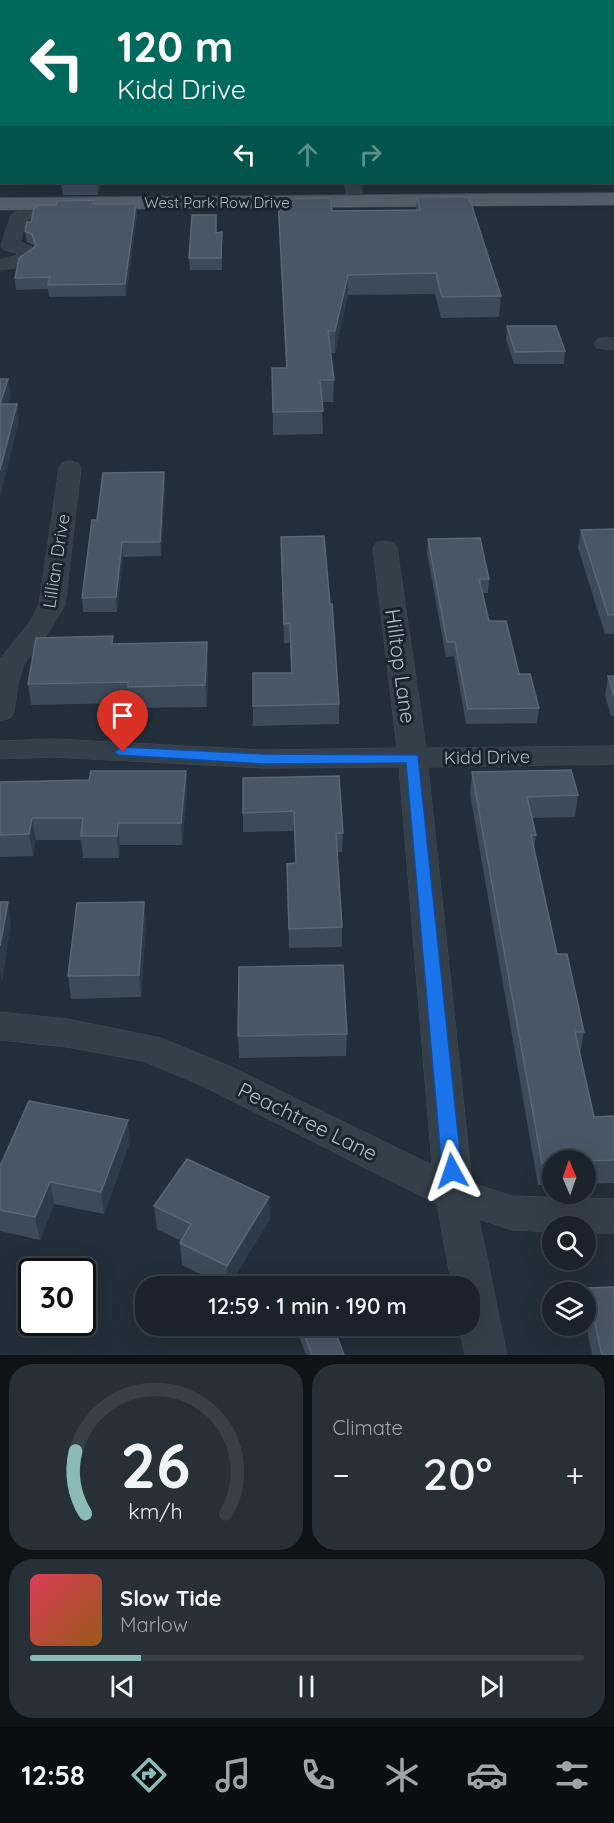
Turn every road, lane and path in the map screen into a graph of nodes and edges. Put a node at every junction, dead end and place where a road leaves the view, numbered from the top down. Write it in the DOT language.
graph roads {
  1 [pos="354,191"];
  2 [pos="614,199"];
  3 [pos="6,214"];
  4 [pos="3,244"];
  5 [pos="0,265"];
  6 [pos="70,468"];
  7 [pos="385,548"];
  8 [pos="0,712"];
  9 [pos="0,750"];
  10 [pos="614,755"];
  11 [pos="413,758"];
  12 [pos="0,1026"];
  13 [pos="454,1194"];
  14 [pos="614,1216"];
  15 [pos="486,1355"];
  1 -- 2 [label="main road, West Park Row Drive"];
  1 -- 3 [label="main road, West Park Row Drive"];
  3 -- 4 [label="street"];
  4 -- 5 [label="street"];
  6 -- 8 [label="street, Lillian Drive"];
  7 -- 11 [label="street, Hilltop Lane"];
  9 -- 11 [label="street, Kidd Drive"];
  10 -- 11 [label="street, Kidd Drive"];
  11 -- 13 [label="street, Hilltop Lane"];
  12 -- 13 [label="street, Peachtree Lane"];
  13 -- 14 [label="street, Peachtree Lane"];
  13 -- 15 [label="street, Hilltop Lane"];
}
